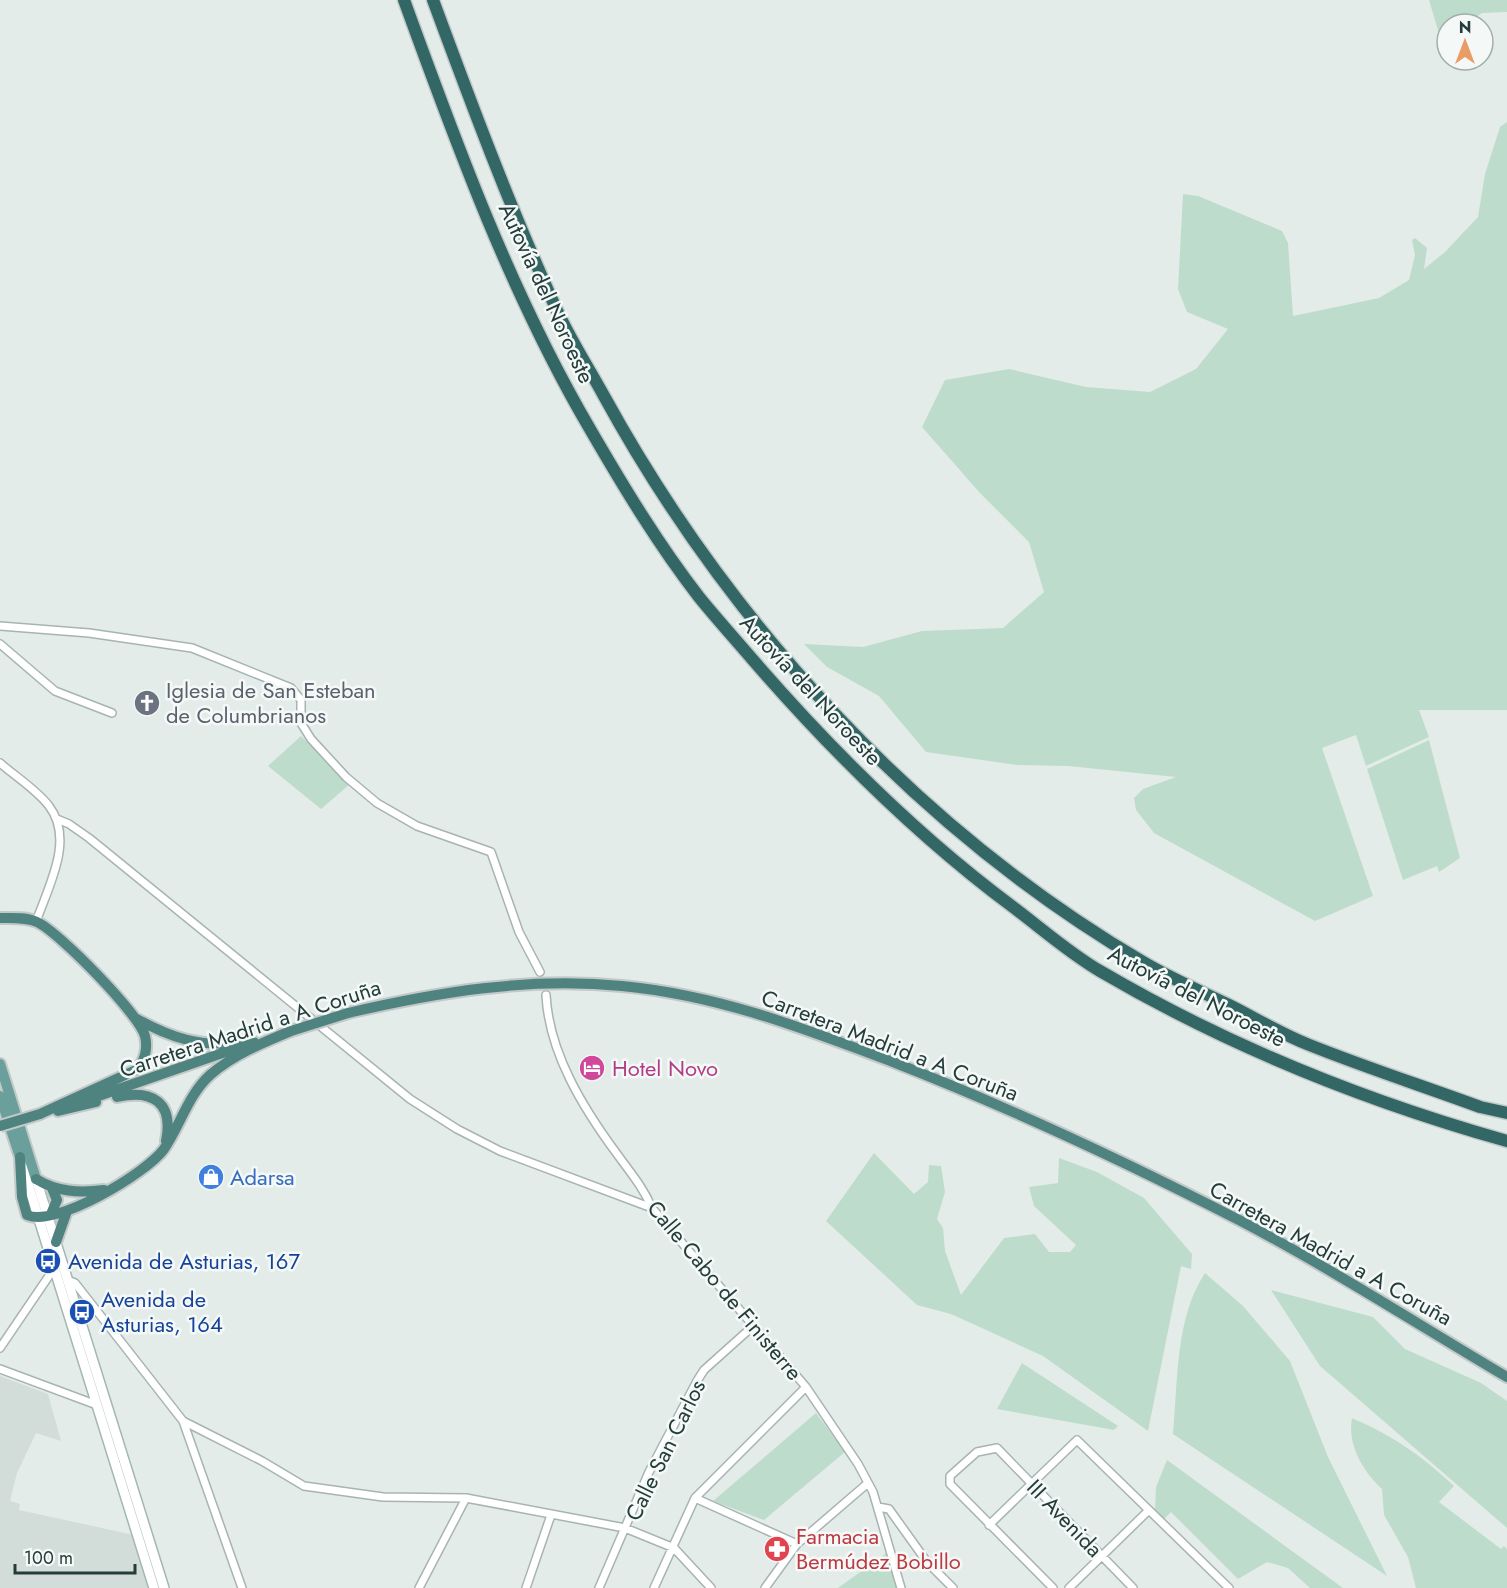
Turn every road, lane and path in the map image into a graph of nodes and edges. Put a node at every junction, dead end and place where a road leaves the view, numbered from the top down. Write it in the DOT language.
graph roads {
  1 [pos="399,0"];
  2 [pos="404,0"];
  3 [pos="433,0"];
  4 [pos="441,0"];
  5 [pos="444,109"];
  6 [pos="546,286"];
  7 [pos="0,626"];
  8 [pos="0,644"];
  9 [pos="112,713"];
  10 [pos="0,763"];
  11 [pos="57,819"];
  12 [pos="3,919"];
  13 [pos="36,922"];
  14 [pos="540,972"];
  15 [pos="546,995"];
  16 [pos="136,1019"];
  17 [pos="291,1031"];
  18 [pos="0,1064"];
  19 [pos="0,1096"];
  20 [pos="1507,1113"];
  21 [pos="40,1114"];
  22 [pos="0,1126"];
  23 [pos="1507,1142"];
  24 [pos="164,1149"];
  25 [pos="20,1157"];
  26 [pos="36,1179"];
  27 [pos="52,1188"];
  28 [pos="110,1189"];
  29 [pos="652,1208"];
  30 [pos="68,1211"];
  31 [pos="46,1216"];
  32 [pos="56,1242"];
  33 [pos="55,1267"];
  34 [pos="67,1280"];
  35 [pos="752,1327"];
  36 [pos="0,1348"];
  37 [pos="0,1369"];
  38 [pos="1507,1377"];
  39 [pos="806,1387"];
  40 [pos="98,1405"];
  41 [pos="183,1421"];
  42 [pos="868,1483"];
  43 [pos="1032,1483"];
  44 [pos="466,1498"];
  45 [pos="695,1498"];
  46 [pos="878,1507"];
  47 [pos="1149,1510"];
  48 [pos="551,1515"];
  49 [pos="989,1525"];
  50 [pos="626,1528"];
  51 [pos="797,1544"];
  52 [pos="674,1548"];
  53 [pos="1102,1557"];
  54 [pos="154,1588"];
  55 [pos="164,1588"];
  56 [pos="242,1588"];
  57 [pos="420,1588"];
  58 [pos="526,1588"];
  59 [pos="599,1588"];
  60 [pos="654,1588"];
  61 [pos="711,1588"];
  62 [pos="765,1588"];
  63 [pos="901,1588"];
  64 [pos="953,1588"];
  65 [pos="1053,1588"];
  66 [pos="1069,1588"];
  67 [pos="1133,1588"];
  68 [pos="1229,1588"];
  1 -- 5 [label="highway"];
  2 -- 5 [label="highway, Autovía del Noroeste"];
  3 -- 6 [label="highway, Autovía del Noroeste"];
  4 -- 6 [label="highway"];
  5 -- 23 [label="highway, Autovía del Noroeste"];
  6 -- 20 [label="highway, Autovía del Noroeste"];
  7 -- 14 [label="street"];
  8 -- 9 [label="street"];
  10 -- 11 [label="street"];
  11 -- 13 [label="street"];
  11 -- 29 [label="street"];
  12 -- 13 [label="highway"];
  13 -- 16 [label="highway"];
  15 -- 29 [label="street, Calle Cabo de Finisterre"];
  16 -- 17 [label="highway"];
  16 -- 21 [label="highway"];
  17 -- 21 [label="highway, Carretera Madrid a A Coruña"];
  17 -- 24 [label="highway"];
  17 -- 38 [label="highway, Carretera Madrid a A Coruña, bridge"];
  18 -- 26 [label="main road"];
  19 -- 25 [label="main road"];
  21 -- 22 [label="highway, Carretera Madrid a A Coruña, bridge"];
  21 -- 24 [label="highway"];
  24 -- 28 [label="highway"];
  25 -- 31 [label="highway"];
  26 -- 27 [label="highway"];
  26 -- 31 [label="main road"];
  27 -- 28 [label="highway"];
  27 -- 31 [label="highway"];
  28 -- 30 [label="highway"];
  29 -- 35 [label="street, Calle Cabo de Finisterre"];
  30 -- 31 [label="highway"];
  30 -- 32 [label="highway"];
  31 -- 32 [label="main road"];
  31 -- 33 [label="main road"];
  32 -- 34 [label="main road"];
  33 -- 36 [label="street"];
  33 -- 40 [label="main road"];
  34 -- 41 [label="street"];
  34 -- 55 [label="main road"];
  35 -- 39 [label="street, Calle Cabo de Finisterre"];
  35 -- 50 [label="street, Calle San Carlos"];
  37 -- 40 [label="street"];
  39 -- 42 [label="street, Calle Cabo de Finisterre"];
  39 -- 45 [label="street"];
  40 -- 54 [label="main road"];
  41 -- 44 [label="street"];
  41 -- 56 [label="street"];
  42 -- 46 [label="street, Calle Cabo de Finisterre"];
  42 -- 51 [label="street"];
  43 -- 47 [label="street"];
  43 -- 49 [label="street"];
  43 -- 49 [label="street, III Avenida"];
  43 -- 53 [label="street, III Avenida"];
  44 -- 48 [label="street"];
  44 -- 57 [label="street"];
  45 -- 51 [label="street"];
  45 -- 52 [label="street"];
  46 -- 63 [label="street, Calle Cabo de Finisterre"];
  46 -- 64 [label="street"];
  47 -- 53 [label="street"];
  47 -- 68 [label="street"];
  48 -- 50 [label="street"];
  48 -- 58 [label="street"];
  49 -- 65 [label="street"];
  50 -- 52 [label="street"];
  50 -- 59 [label="street, Calle San Carlos"];
  51 -- 62 [label="street"];
  52 -- 60 [label="street"];
  52 -- 61 [label="street"];
  53 -- 66 [label="street"];
  53 -- 67 [label="street, III Avenida"];
}
